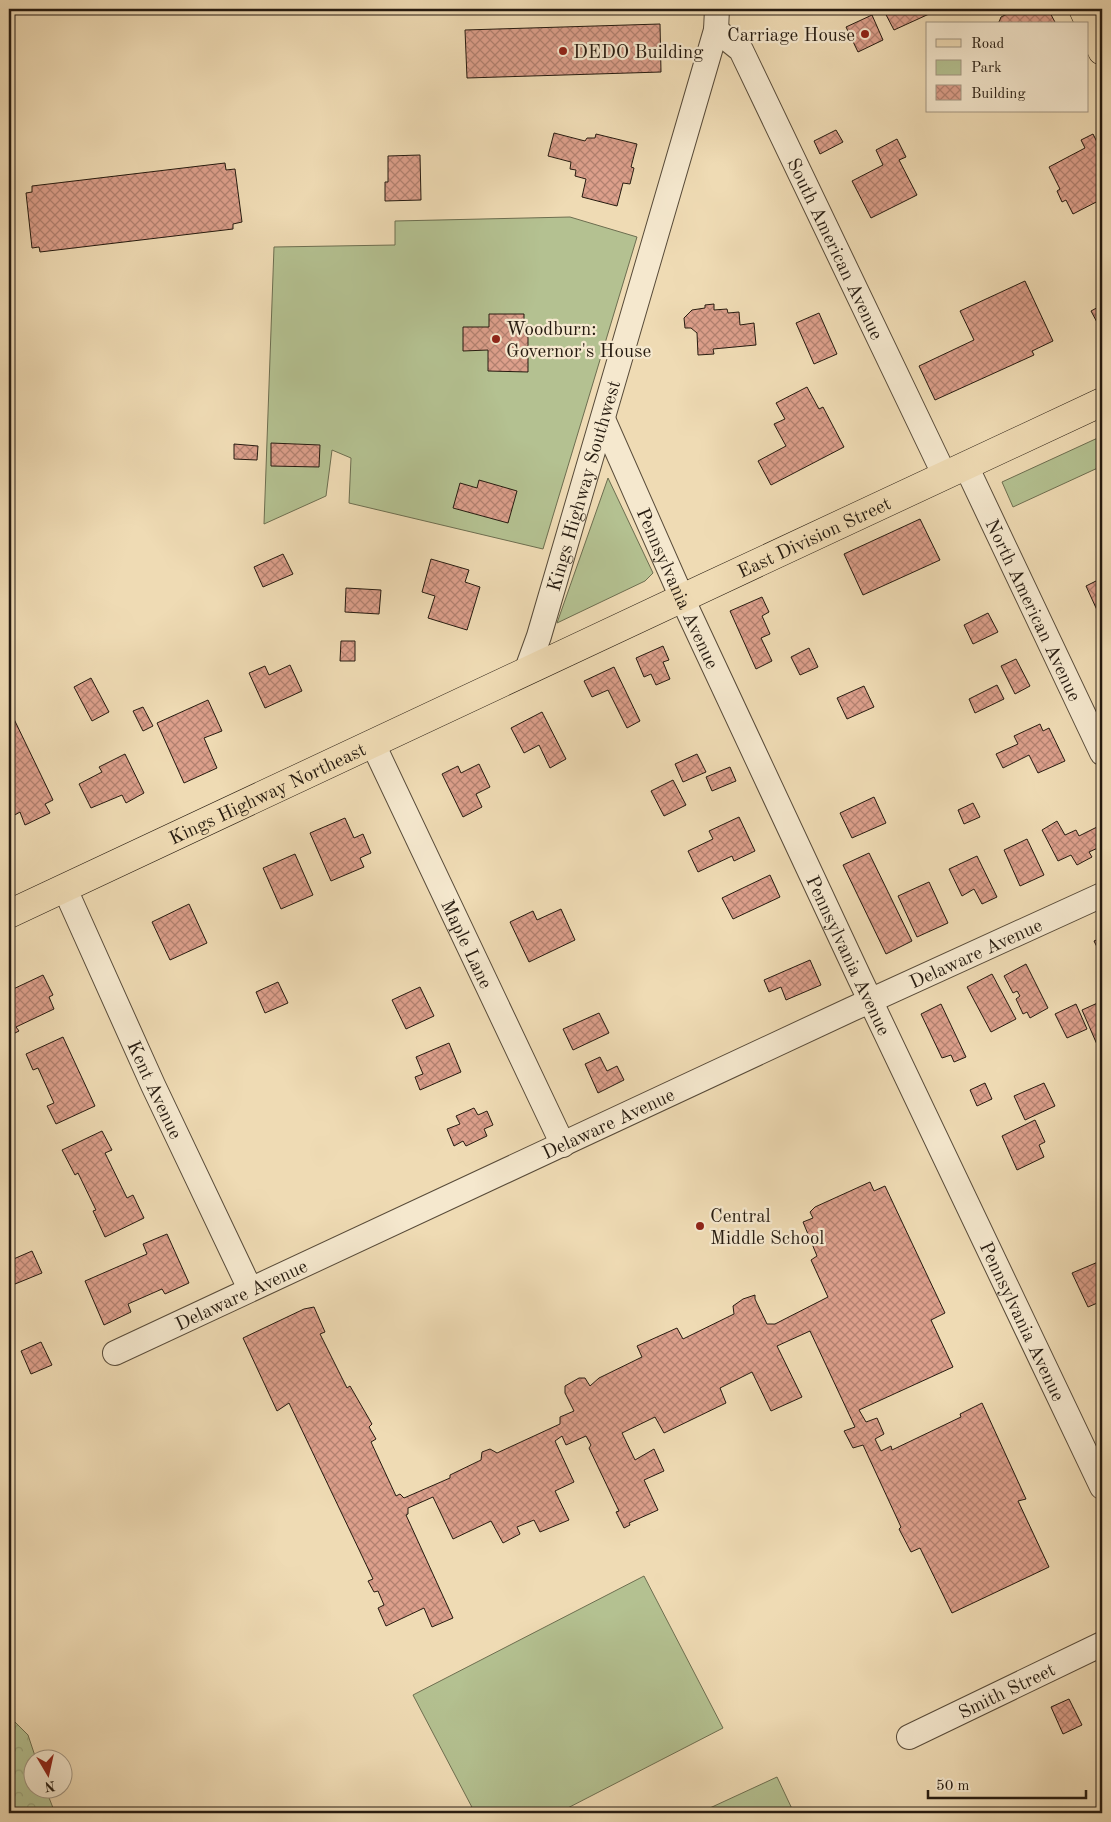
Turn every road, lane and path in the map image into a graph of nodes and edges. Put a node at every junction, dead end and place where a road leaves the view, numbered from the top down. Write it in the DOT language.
graph roads {
  1 [pos="1083,9"];
  2 [pos="717,19"];
  3 [pos="1102,51"];
  4 [pos="1102,402"];
  5 [pos="603,419"];
  6 [pos="955,471"];
  7 [pos="682,598"];
  8 [pos="526,672"];
  9 [pos="373,744"];
  10 [pos="1102,753"];
  11 [pos="65,889"];
  12 [pos="1102,895"];
  13 [pos="9,914"];
  14 [pos="871,1001"];
  15 [pos="563,1145"];
  16 [pos="250,1289"];
  17 [pos="115,1353"];
  18 [pos="1102,1487"];
  19 [pos="1102,1644"];
  20 [pos="909,1737"];
  1 -- 3 [label="main road"];
  2 -- 5 [label="street, Kings Highway Southwest"];
  2 -- 6 [label="street, South American Avenue"];
  4 -- 6 [label="main road, East Division Street"];
  5 -- 7 [label="street, Pennsylvania Avenue"];
  5 -- 8 [label="street, Kings Highway Southwest"];
  6 -- 7 [label="main road, East Division Street"];
  6 -- 10 [label="street, North American Avenue"];
  7 -- 8 [label="main road, East Division Street"];
  7 -- 14 [label="street, Pennsylvania Avenue"];
  8 -- 9 [label="main road, Kings Highway Northeast"];
  9 -- 11 [label="main road, Kings Highway Northeast"];
  9 -- 15 [label="street, Maple Lane"];
  11 -- 13 [label="main road, Kings Highway Northeast"];
  11 -- 16 [label="street, Kent Avenue"];
  12 -- 14 [label="street, Delaware Avenue"];
  14 -- 15 [label="street, Delaware Avenue"];
  14 -- 18 [label="street, Pennsylvania Avenue"];
  15 -- 16 [label="street, Delaware Avenue"];
  16 -- 17 [label="street, Delaware Avenue"];
  19 -- 20 [label="street, Smith Street"];
}
